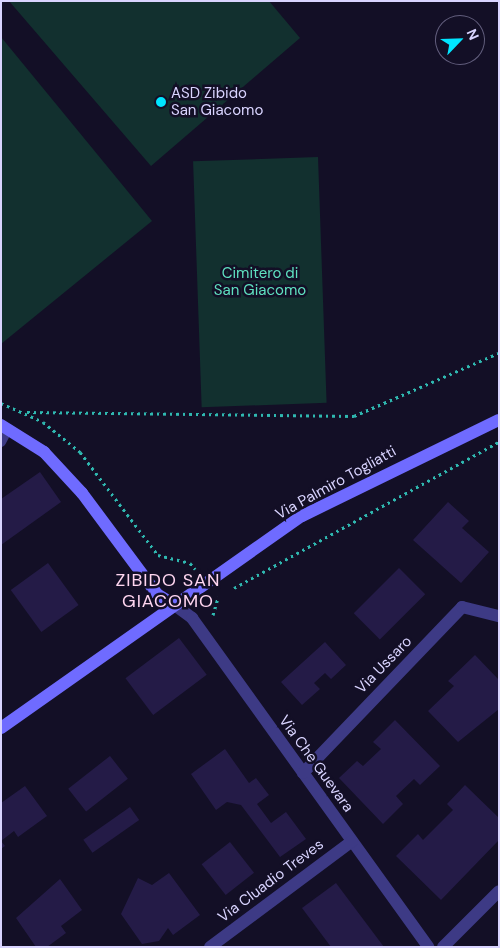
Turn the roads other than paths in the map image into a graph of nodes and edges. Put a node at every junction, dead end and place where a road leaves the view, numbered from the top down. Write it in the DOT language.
graph roads {
  1 [pos="499,420"];
  2 [pos="5,427"];
  3 [pos="1,442"];
  4 [pos="173,604"];
  5 [pos="499,616"];
  6 [pos="1,728"];
  7 [pos="303,773"];
  8 [pos="352,841"];
  9 [pos="499,891"];
  10 [pos="210,947"];
  11 [pos="428,947"];
  12 [pos="443,947"];
  1 -- 4 [label="street, Via Palmiro Togliatti"];
  2 -- 3 [label="lane"];
  2 -- 4 [label="street"];
  4 -- 6 [label="street, Via Palmiro Togliatti"];
  4 -- 7 [label="street, Via Che Guevara"];
  5 -- 7 [label="street, Via Ussaro"];
  7 -- 8 [label="street, Via Che Guevara"];
  8 -- 10 [label="street, Via Cluadio Treves"];
  8 -- 11 [label="street, Via Che Guevara"];
  9 -- 12 [label="street"];
}
